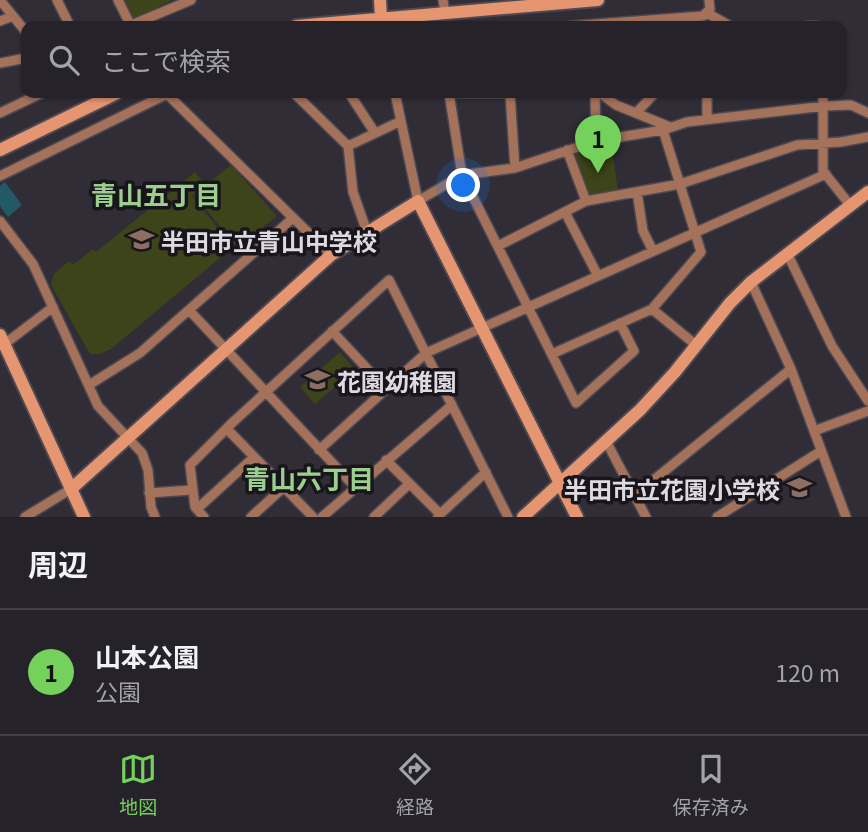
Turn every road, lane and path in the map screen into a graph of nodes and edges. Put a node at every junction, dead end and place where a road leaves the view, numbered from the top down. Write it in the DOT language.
graph roads {
  1 [pos="0,0"];
  2 [pos="118,0"];
  3 [pos="191,0"];
  4 [pos="380,0"];
  5 [pos="598,0"];
  6 [pos="709,0"];
  7 [pos="60,1"];
  8 [pos="179,2"];
  9 [pos="444,7"];
  10 [pos="707,13"];
  11 [pos="13,16"];
  12 [pos="381,18"];
  13 [pos="0,21"];
  14 [pos="68,21"];
  15 [pos="128,21"];
  16 [pos="140,21"];
  17 [pos="349,21"];
  18 [pos="643,21"];
  19 [pos="721,21"];
  20 [pos="21,26"];
  21 [pos="21,59"];
  22 [pos="0,63"];
  23 [pos="32,98"];
  24 [pos="107,98"];
  25 [pos="158,98"];
  26 [pos="173,98"];
  27 [pos="299,98"];
  28 [pos="352,98"];
  29 [pos="396,98"];
  30 [pos="450,98"];
  31 [pos="512,98"];
  32 [pos="601,98"];
  33 [pos="607,98"];
  34 [pos="650,98"];
  35 [pos="707,98"];
  36 [pos="823,98"];
  37 [pos="824,106"];
  38 [pos="0,113"];
  39 [pos="636,113"];
  40 [pos="868,113"];
  41 [pos="707,119"];
  42 [pos="401,121"];
  43 [pos="666,128"];
  44 [pos="374,133"];
  45 [pos="868,137"];
  46 [pos="596,141"];
  47 [pos="824,143"];
  48 [pos="348,146"];
  49 [pos="0,150"];
  50 [pos="567,150"];
  51 [pos="516,167"];
  52 [pos="826,174"];
  53 [pos="462,175"];
  54 [pos="0,176"];
  55 [pos="680,184"];
  56 [pos="637,192"];
  57 [pos="868,192"];
  58 [pos="418,201"];
  59 [pos="586,201"];
  60 [pos="850,205"];
  61 [pos="565,212"];
  62 [pos="293,218"];
  63 [pos="0,221"];
  64 [pos="367,232"];
  65 [pos="695,233"];
  66 [pos="498,246"];
  67 [pos="653,251"];
  68 [pos="787,253"];
  69 [pos="331,255"];
  70 [pos="598,276"];
  71 [pos="751,282"];
  72 [pos="53,307"];
  73 [pos="528,307"];
  74 [pos="652,309"];
  75 [pos="189,310"];
  76 [pos="620,323"];
  77 [pos="482,328"];
  78 [pos="332,331"];
  79 [pos="2,342"];
  80 [pos="696,345"];
  81 [pos="226,350"];
  82 [pos="426,353"];
  83 [pos="552,354"];
  84 [pos="791,369"];
  85 [pos="89,384"];
  86 [pos="864,386"];
  87 [pos="386,389"];
  88 [pos="265,393"];
  89 [pos="868,401"];
  90 [pos="452,405"];
  91 [pos="868,411"];
  92 [pos="227,429"];
  93 [pos="814,431"];
  94 [pos="128,437"];
  95 [pos="606,441"];
  96 [pos="319,450"];
  97 [pos="821,451"];
  98 [pos="254,457"];
  99 [pos="386,460"];
  100 [pos="486,472"];
  101 [pos="559,483"];
  102 [pos="409,484"];
  103 [pos="284,487"];
  104 [pos="355,487"];
  105 [pos="71,489"];
  106 [pos="191,490"];
  107 [pos="149,493"];
  108 [pos="635,495"];
  109 [pos="201,513"];
  110 [pos="438,516"];
  111 [pos="25,517"];
  112 [pos="84,517"];
  113 [pos="155,517"];
  114 [pos="251,517"];
  115 [pos="313,517"];
  116 [pos="321,517"];
  117 [pos="374,517"];
  118 [pos="508,517"];
  119 [pos="523,517"];
  120 [pos="577,517"];
  121 [pos="646,517"];
  122 [pos="717,517"];
  123 [pos="846,517"];
  1 -- 11 [label="street"];
  2 -- 15 [label="street"];
  3 -- 8 [label="street"];
  4 -- 12 [label="street"];
  5 -- 9 [label="street"];
  6 -- 10 [label="street"];
  7 -- 14 [label="street"];
  8 -- 16 [label="street"];
  9 -- 12 [label="street"];
  10 -- 18 [label="street"];
  10 -- 19 [label="street"];
  11 -- 13 [label="street"];
  11 -- 20 [label="street"];
  12 -- 17 [label="street"];
  21 -- 22 [label="street"];
  23 -- 38 [label="street"];
  24 -- 49 [label="street"];
  25 -- 54 [label="street"];
  26 -- 62 [label="street"];
  27 -- 48 [label="street"];
  28 -- 44 [label="street"];
  29 -- 42 [label="street"];
  30 -- 53 [label="street"];
  31 -- 51 [label="street"];
  32 -- 46 [label="street"];
  33 -- 39 [label="street"];
  34 -- 39 [label="street"];
  35 -- 41 [label="street"];
  36 -- 37 [label="street"];
  37 -- 40 [label="street"];
  37 -- 41 [label="street"];
  37 -- 47 [label="street"];
  39 -- 43 [label="street"];
  41 -- 43 [label="street"];
  42 -- 44 [label="street"];
  42 -- 58 [label="street"];
  43 -- 46 [label="street"];
  43 -- 55 [label="street"];
  44 -- 48 [label="street"];
  45 -- 47 [label="street"];
  46 -- 50 [label="street"];
  47 -- 52 [label="street"];
  47 -- 55 [label="street"];
  48 -- 64 [label="street"];
  50 -- 51 [label="street"];
  50 -- 59 [label="street"];
  51 -- 53 [label="street"];
  52 -- 60 [label="street"];
  52 -- 65 [label="street"];
  53 -- 58 [label="street"];
  53 -- 66 [label="street"];
  55 -- 56 [label="street"];
  55 -- 65 [label="street"];
  56 -- 59 [label="street"];
  56 -- 67 [label="street"];
  57 -- 60 [label="street"];
  58 -- 64 [label="street"];
  58 -- 77 [label="street"];
  59 -- 61 [label="street"];
  60 -- 68 [label="street"];
  61 -- 66 [label="street"];
  61 -- 70 [label="street"];
  62 -- 69 [label="street"];
  62 -- 75 [label="street"];
  63 -- 72 [label="street"];
  64 -- 69 [label="street"];
  65 -- 67 [label="street"];
  65 -- 74 [label="street"];
  66 -- 73 [label="street"];
  67 -- 70 [label="street"];
  68 -- 71 [label="street"];
  68 -- 86 [label="street"];
  69 -- 81 [label="street"];
  70 -- 73 [label="street"];
  71 -- 80 [label="street"];
  71 -- 84 [label="street"];
  72 -- 79 [label="street"];
  72 -- 85 [label="street"];
  73 -- 77 [label="street"];
  73 -- 83 [label="street"];
  74 -- 76 [label="street"];
  74 -- 80 [label="street"];
  75 -- 81 [label="street"];
  75 -- 85 [label="street"];
  76 -- 83 [label="street"];
  76 -- 83 [label="street"];
  77 -- 82 [label="street"];
  77 -- 101 [label="street"];
  78 -- 82 [label="street"];
  78 -- 87 [label="street"];
  78 -- 88 [label="street"];
  79 -- 105 [label="street"];
  80 -- 95 [label="street"];
  81 -- 88 [label="street"];
  81 -- 94 [label="street"];
  82 -- 87 [label="street"];
  82 -- 90 [label="street"];
  84 -- 93 [label="street"];
  84 -- 108 [label="street"];
  85 -- 94 [label="street"];
  86 -- 89 [label="street"];
  87 -- 96 [label="street"];
  88 -- 92 [label="street"];
  88 -- 96 [label="street"];
  90 -- 99 [label="street"];
  90 -- 100 [label="street"];
  91 -- 93 [label="street"];
  92 -- 98 [label="street"];
  92 -- 106 [label="street"];
  93 -- 97 [label="street"];
  94 -- 105 [label="street"];
  94 -- 107 [label="street"];
  95 -- 101 [label="street"];
  95 -- 108 [label="street"];
  96 -- 104 [label="street"];
  97 -- 122 [label="street"];
  97 -- 123 [label="street"];
  98 -- 103 [label="street"];
  98 -- 109 [label="street"];
  99 -- 102 [label="street"];
  99 -- 104 [label="street"];
  100 -- 110 [label="street"];
  100 -- 118 [label="street"];
  101 -- 119 [label="street"];
  101 -- 120 [label="street"];
  102 -- 110 [label="street"];
  102 -- 117 [label="street"];
  103 -- 114 [label="street"];
  103 -- 115 [label="street"];
  104 -- 116 [label="street"];
  105 -- 111 [label="street"];
  105 -- 112 [label="street"];
  106 -- 107 [label="street"];
  106 -- 109 [label="street"];
  107 -- 113 [label="street"];
  108 -- 121 [label="street"];
}
